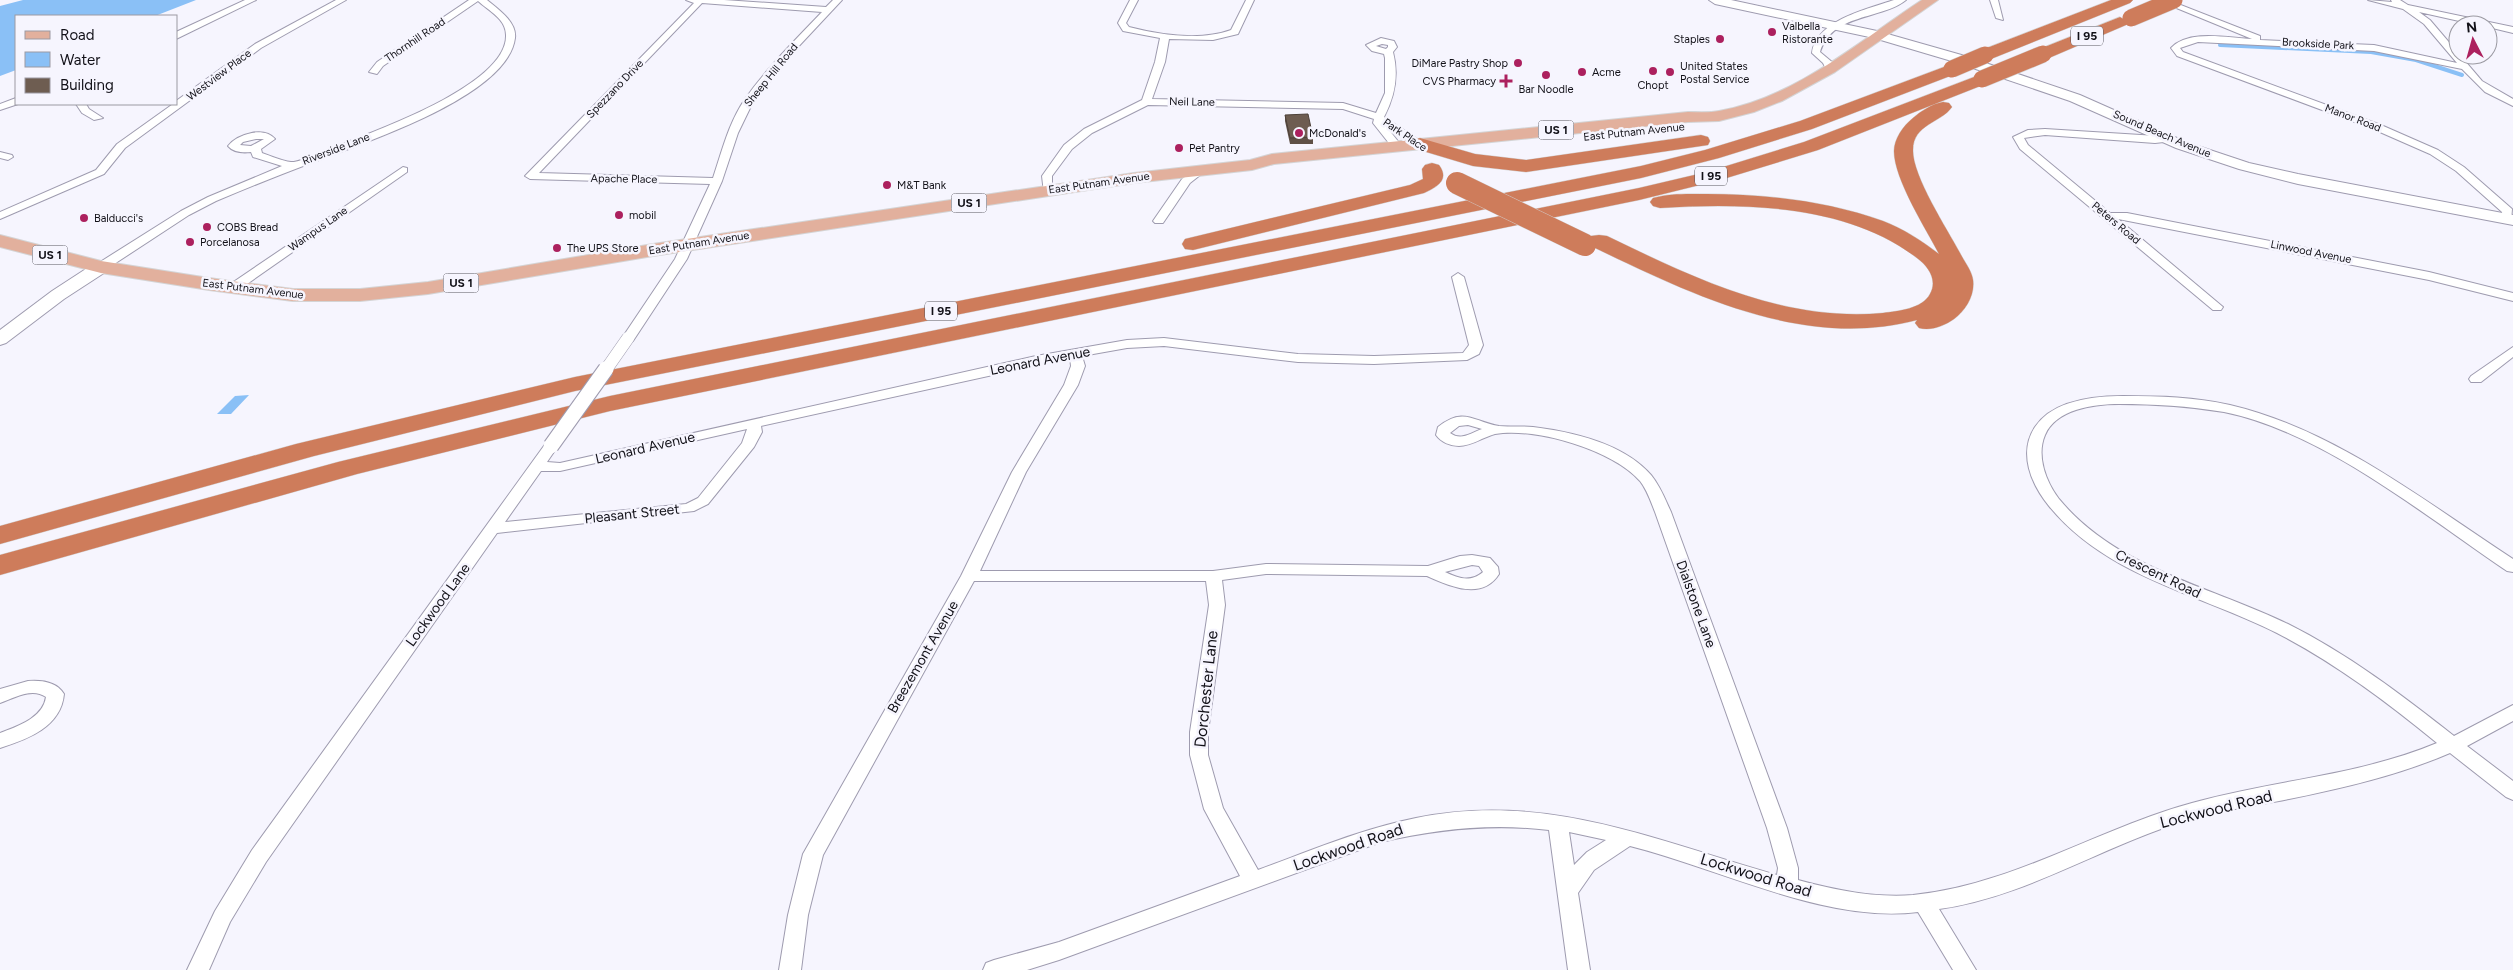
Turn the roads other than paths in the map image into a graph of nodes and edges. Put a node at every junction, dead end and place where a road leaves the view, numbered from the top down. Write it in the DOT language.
graph roads {
  1 [pos="252,0"];
  2 [pos="342,0"];
  3 [pos="475,0"];
  4 [pos="689,0"];
  5 [pos="838,0"];
  6 [pos="1134,0"];
  7 [pos="1250,0"];
  8 [pos="1715,0"];
  9 [pos="1902,0"];
  10 [pos="1931,0"];
  11 [pos="1994,0"];
  12 [pos="2125,0"];
  13 [pos="2161,0"];
  14 [pos="2174,0"];
  15 [pos="2372,0"];
  16 [pos="2395,0"];
  17 [pos="700,1"];
  18 [pos="2405,6"];
  19 [pos="480,7"];
  20 [pos="828,10"];
  21 [pos="457,11"];
  22 [pos="2448,15"];
  23 [pos="2000,18"];
  24 [pos="2448,19"];
  25 [pos="2427,22"];
  26 [pos="1834,26"];
  27 [pos="2498,27"];
  28 [pos="2513,30"];
  29 [pos="178,35"];
  30 [pos="1877,35"];
  31 [pos="1165,36"];
  32 [pos="2266,42"];
  33 [pos="2176,51"];
  34 [pos="1388,52"];
  35 [pos="2465,67"];
  36 [pos="1830,69"];
  37 [pos="374,72"];
  38 [pos="1988,81"];
  39 [pos="1884,96"];
  40 [pos="15,101"];
  41 [pos="1146,102"];
  42 [pos="2513,103"];
  43 [pos="178,104"];
  44 [pos="82,105"];
  45 [pos="177,105"];
  46 [pos="0,107"];
  47 [pos="1378,117"];
  48 [pos="1716,117"];
  49 [pos="98,118"];
  50 [pos="2169,139"];
  51 [pos="1512,145"];
  52 [pos="255,147"];
  53 [pos="1422,153"];
  54 [pos="1619,154"];
  55 [pos="293,166"];
  56 [pos="403,170"];
  57 [pos="1200,170"];
  58 [pos="530,176"];
  59 [pos="717,181"];
  60 [pos="1048,191"];
  61 [pos="0,216"];
  62 [pos="2108,216"];
  63 [pos="2510,219"];
  64 [pos="1159,222"];
  65 [pos="1429,237"];
  66 [pos="0,241"];
  67 [pos="1592,243"];
  68 [pos="687,245"];
  69 [pos="101,267"];
  70 [pos="1458,277"];
  71 [pos="233,288"];
  72 [pos="2513,296"];
  73 [pos="2217,307"];
  74 [pos="884,322"];
  75 [pos="0,338"];
  76 [pos="2513,351"];
  77 [pos="1075,353"];
  78 [pos="2476,379"];
  79 [pos="753,423"];
  80 [pos="1494,430"];
  81 [pos="537,466"];
  82 [pos="493,528"];
  83 [pos="0,535"];
  84 [pos="0,565"];
  85 [pos="2513,567"];
  86 [pos="1430,571"];
  87 [pos="969,576"];
  88 [pos="1213,576"];
  89 [pos="0,696"];
  90 [pos="2513,712"];
  91 [pos="0,740"];
  92 [pos="2452,746"];
  93 [pos="2513,792"];
  94 [pos="1558,822"];
  95 [pos="1629,837"];
  96 [pos="1253,880"];
  97 [pos="1787,886"];
  98 [pos="1569,890"];
  99 [pos="1924,903"];
  100 [pos="198,970"];
  101 [pos="790,970"];
  102 [pos="994,970"];
  103 [pos="1579,970"];
  104 [pos="1965,970"];
  1 -- 29 [label="street"];
  2 -- 43 [label="street, Westview Place"];
  3 -- 21 [label="street, Thornhill Road"];
  4 -- 17 [label="street"];
  5 -- 20 [label="street, Sheep Hill Road"];
  6 -- 31 [label="street"];
  7 -- 31 [label="street"];
  8 -- 26 [label="street, Sound Beach Avenue"];
  9 -- 26 [label="street"];
  10 -- 30 [label="main road, East Putnam Avenue / US 1"];
  11 -- 23 [label="street"];
  12 -- 39 [label="highway, I 95, bridge"];
  13 -- 32 [label="street"];
  14 -- 38 [label="highway, I 95, bridge"];
  15 -- 18 [label="street"];
  16 -- 18 [label="street"];
  17 -- 20 [label="street"];
  17 -- 58 [label="street, Spezzano Drive"];
  18 -- 22 [label="street"];
  18 -- 25 [label="street"];
  19 -- 21 [label="street, Thornhill Road"];
  19 -- 55 [label="street, Riverside Lane"];
  20 -- 59 [label="street, Sheep Hill Road"];
  21 -- 37 [label="street, Thornhill Road"];
  24 -- 25 [label="street"];
  25 -- 35 [label="street"];
  26 -- 30 [label="street, Sound Beach Avenue"];
  26 -- 36 [label="street"];
  27 -- 28 [label="street"];
  30 -- 36 [label="main road, East Putnam Avenue / US 1"];
  30 -- 50 [label="street, Sound Beach Avenue"];
  31 -- 41 [label="street"];
  32 -- 33 [label="street, Brookside Park"];
  32 -- 35 [label="street, Brookside Park"];
  33 -- 63 [label="street, Manor Road"];
  34 -- 47 [label="street, Park Place"];
  35 -- 42 [label="street"];
  36 -- 48 [label="main road, East Putnam Avenue / US 1"];
  38 -- 65 [label="highway, I 95"];
  38 -- 67 [label="highway"];
  39 -- 54 [label="highway"];
  39 -- 74 [label="highway, I 95"];
  40 -- 46 [label="street"];
  41 -- 47 [label="street, Neil Lane"];
  41 -- 60 [label="street, Neil Lane"];
  44 -- 49 [label="street"];
  45 -- 61 [label="street, Westview Place"];
  47 -- 53 [label="street, Park Place"];
  47 -- 53 [label="street, Park Place"];
  48 -- 51 [label="main road, East Putnam Avenue / US 1"];
  48 -- 53 [label="main road, East Putnam Avenue / US 1"];
  50 -- 62 [label="street, Peters Road"];
  50 -- 63 [label="street, Sound Beach Avenue"];
  51 -- 53 [label="main road, East Putnam Avenue / US 1"];
  51 -- 54 [label="highway"];
  52 -- 55 [label="street"];
  53 -- 54 [label="highway"];
  53 -- 57 [label="main road, East Putnam Avenue / US 1"];
  53 -- 67 [label="highway, bridge"];
  53 -- 74 [label="highway"];
  55 -- 69 [label="street, Riverside Lane"];
  56 -- 71 [label="street, Wampus Lane"];
  57 -- 60 [label="main road, East Putnam Avenue / US 1"];
  57 -- 64 [label="street"];
  58 -- 59 [label="street, Apache Place"];
  59 -- 68 [label="street, Sheep Hill Road"];
  60 -- 68 [label="main road, East Putnam Avenue / US 1"];
  62 -- 72 [label="street, Linwood Avenue"];
  62 -- 73 [label="street, Peters Road"];
  65 -- 67 [label="highway"];
  65 -- 84 [label="highway, I 95"];
  66 -- 69 [label="main road, East Putnam Avenue / US 1"];
  68 -- 71 [label="main road, East Putnam Avenue / US 1"];
  68 -- 81 [label="street, Lockwood Lane, bridge"];
  69 -- 71 [label="main road, East Putnam Avenue / US 1"];
  69 -- 75 [label="street"];
  70 -- 77 [label="street, Leonard Avenue"];
  74 -- 83 [label="highway, I 95"];
  76 -- 78 [label="street"];
  77 -- 79 [label="street, Leonard Avenue"];
  77 -- 87 [label="street, Breezemont Avenue"];
  79 -- 81 [label="street, Leonard Avenue"];
  79 -- 82 [label="street, Pleasant Street"];
  80 -- 97 [label="street, Dialstone Lane"];
  81 -- 82 [label="street, Lockwood Lane"];
  82 -- 100 [label="street, Lockwood Lane"];
  85 -- 92 [label="street, Crescent Road"];
  86 -- 88 [label="street"];
  87 -- 88 [label="street"];
  87 -- 101 [label="street, Breezemont Avenue"];
  88 -- 96 [label="street, Dorchester Lane"];
  89 -- 91 [label="street"];
  90 -- 92 [label="street, Lockwood Road"];
  92 -- 93 [label="street, Crescent Road"];
  92 -- 99 [label="street, Lockwood Road"];
  94 -- 95 [label="street, Lockwood Road"];
  94 -- 96 [label="street, Lockwood Road"];
  94 -- 98 [label="street"];
  95 -- 97 [label="street, Lockwood Road"];
  95 -- 98 [label="street"];
  96 -- 102 [label="street, Lockwood Road"];
  97 -- 99 [label="street, Lockwood Road"];
  98 -- 103 [label="street"];
  99 -- 104 [label="street"];
}
